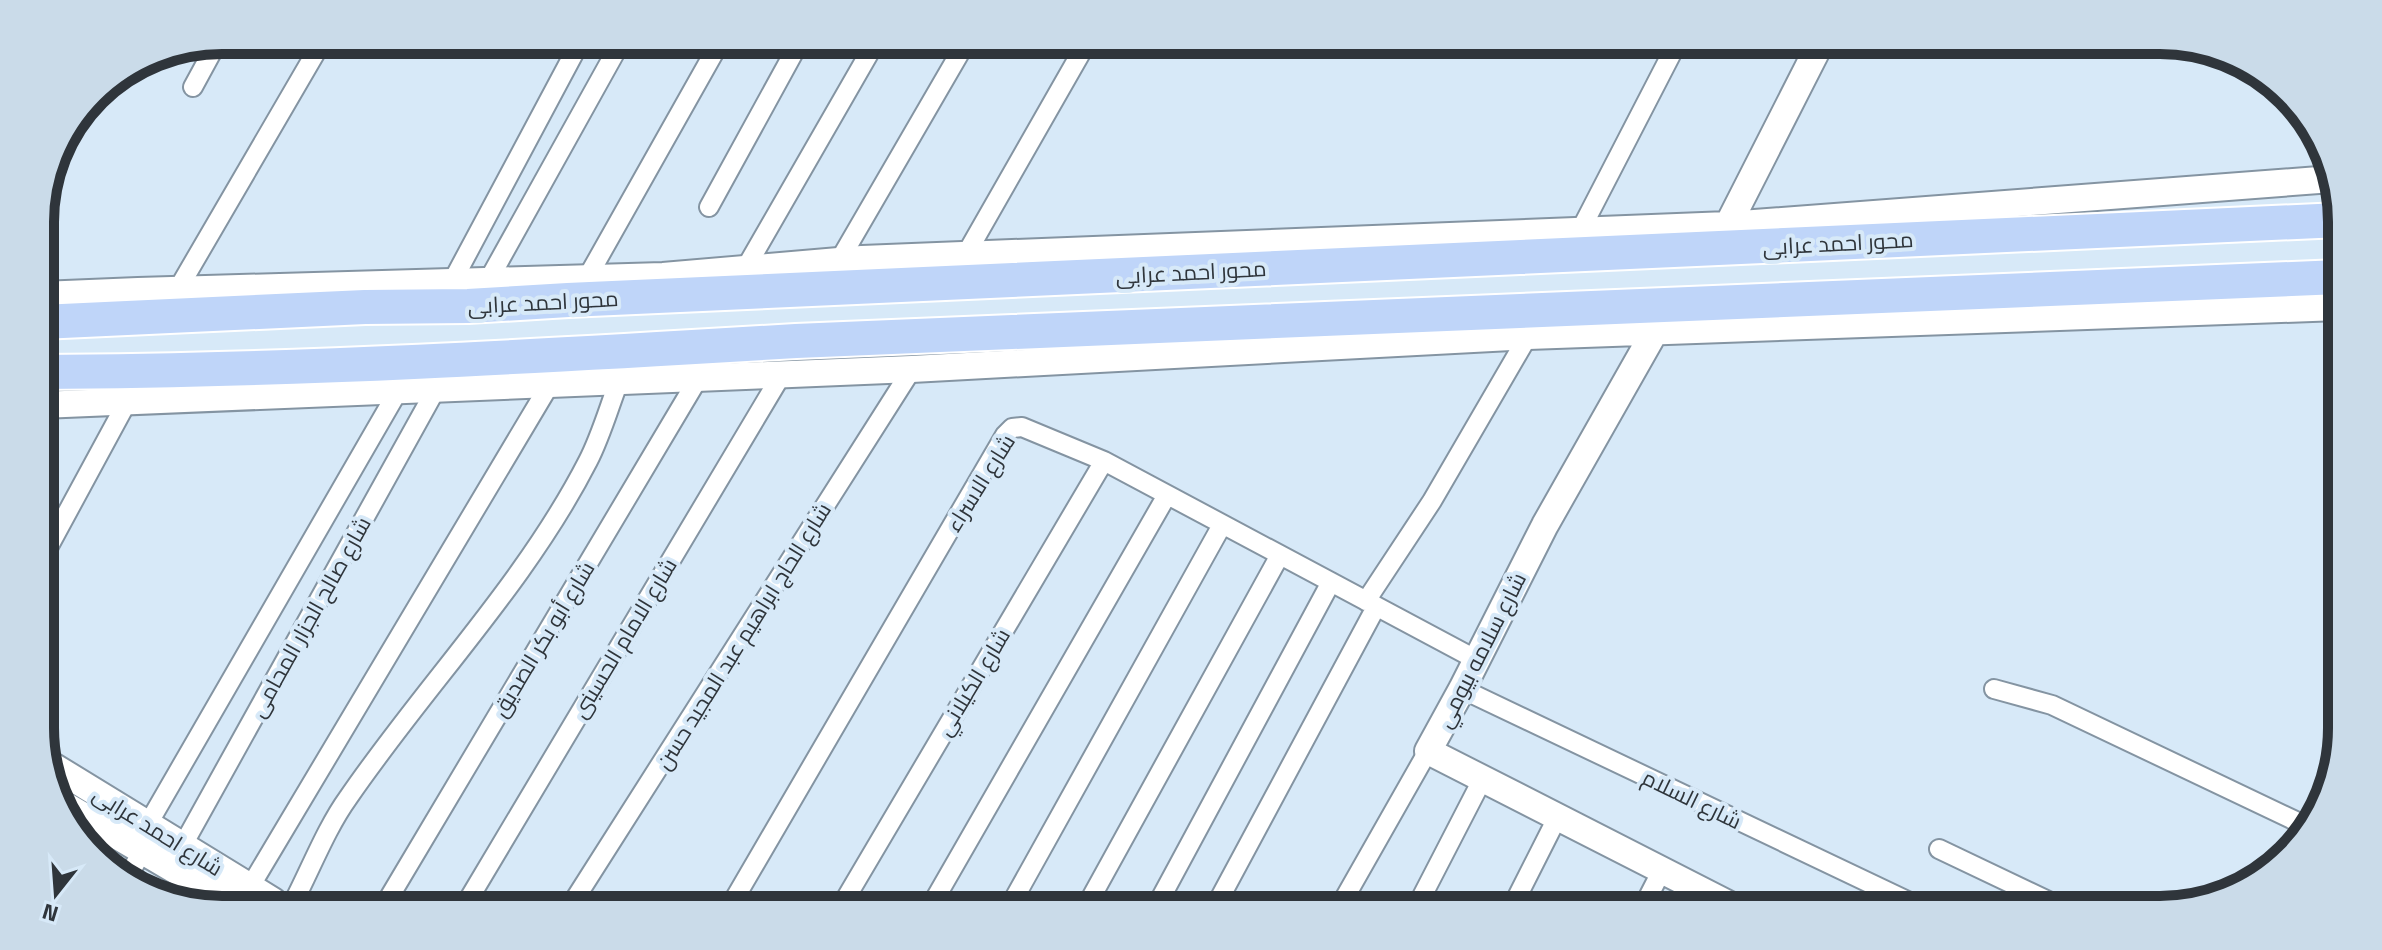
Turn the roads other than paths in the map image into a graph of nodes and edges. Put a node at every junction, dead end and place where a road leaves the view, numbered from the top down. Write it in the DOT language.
graph roads {
  1 [pos="315,54"];
  2 [pos="574,54"];
  3 [pos="614,54"];
  4 [pos="713,54"];
  5 [pos="793,54"];
  6 [pos="869,54"];
  7 [pos="959,54"];
  8 [pos="1080,54"];
  9 [pos="1671,54"];
  10 [pos="1815,54"];
  11 [pos="211,55"];
  12 [pos="193,87"];
  13 [pos="2322,180"];
  14 [pos="709,207"];
  15 [pos="2328,221"];
  16 [pos="1728,225"];
  17 [pos="1580,231"];
  18 [pos="965,256"];
  19 [pos="839,261"];
  20 [pos="745,269"];
  21 [pos="2328,277"];
  22 [pos="587,278"];
  23 [pos="488,281"];
  24 [pos="452,282"];
  25 [pos="178,289"];
  26 [pos="54,294"];
  27 [pos="2328,307"];
  28 [pos="54,321"];
  29 [pos="1655,331"];
  30 [pos="1528,336"];
  31 [pos="912,369"];
  32 [pos="54,372"];
  33 [pos="782,374"];
  34 [pos="699,377"];
  35 [pos="619,381"];
  36 [pos="550,384"];
  37 [pos="436,389"];
  38 [pos="398,391"];
  39 [pos="127,402"];
  40 [pos="54,405"];
  41 [pos="1104,461"];
  42 [pos="1167,495"];
  43 [pos="1222,525"];
  44 [pos="54,537"];
  45 [pos="1280,555"];
  46 [pos="1331,582"];
  47 [pos="1371,604"];
  48 [pos="1477,660"];
  49 [pos="1462,689"];
  50 [pos="1994,689"];
  51 [pos="1428,751"];
  52 [pos="60,770"];
  53 [pos="1482,780"];
  54 [pos="77,812"];
  55 [pos="1557,818"];
  56 [pos="2298,822"];
  57 [pos="148,824"];
  58 [pos="183,845"];
  59 [pos="1939,849"];
  60 [pos="142,851"];
  61 [pos="132,870"];
  62 [pos="1662,870"];
  63 [pos="250,887"];
  64 [pos="195,892"];
  65 [pos="265,896"];
  66 [pos="297,896"];
  67 [pos="390,896"];
  68 [pos="471,896"];
  69 [pos="577,896"];
  70 [pos="736,896"];
  71 [pos="847,896"];
  72 [pos="937,896"];
  73 [pos="1015,896"];
  74 [pos="1092,896"];
  75 [pos="1162,896"];
  76 [pos="1221,896"];
  77 [pos="1346,896"];
  78 [pos="1422,896"];
  79 [pos="1518,896"];
  80 [pos="1649,896"];
  81 [pos="1713,896"];
  82 [pos="1897,896"];
  83 [pos="2038,896"];
  1 -- 25 [label="street"];
  2 -- 24 [label="street"];
  3 -- 23 [label="street"];
  4 -- 22 [label="street"];
  5 -- 14 [label="street"];
  6 -- 20 [label="street"];
  7 -- 19 [label="street"];
  8 -- 18 [label="street"];
  9 -- 17 [label="street"];
  10 -- 16 [label="street"];
  11 -- 12 [label="street"];
  13 -- 16 [label="street"];
  15 -- 28 [label="highway, محور احمد عرابى"];
  16 -- 17 [label="street"];
  17 -- 18 [label="street"];
  18 -- 19 [label="street"];
  19 -- 20 [label="street"];
  20 -- 22 [label="street"];
  21 -- 32 [label="highway"];
  22 -- 23 [label="street"];
  23 -- 24 [label="street"];
  24 -- 25 [label="street"];
  25 -- 26 [label="street"];
  27 -- 29 [label="street"];
  29 -- 30 [label="street"];
  29 -- 48 [label="street, شارع سلامه بيومي"];
  30 -- 31 [label="street"];
  30 -- 47 [label="street"];
  31 -- 33 [label="street"];
  31 -- 69 [label="street, شارع الحاج ابراهيم عبد المجيد حسن"];
  33 -- 34 [label="street"];
  33 -- 68 [label="street, شارع الامام الحسينى"];
  34 -- 35 [label="street"];
  34 -- 67 [label="street, شارع أبو بكر الصديق"];
  35 -- 36 [label="street"];
  35 -- 66 [label="street"];
  36 -- 37 [label="street"];
  36 -- 63 [label="street"];
  37 -- 38 [label="street"];
  37 -- 58 [label="street, شارع صالح الجزار المحامى"];
  38 -- 39 [label="street"];
  38 -- 57 [label="street"];
  39 -- 40 [label="street"];
  39 -- 44 [label="street"];
  41 -- 42 [label="street, شارع الاسراء"];
  41 -- 70 [label="street, شارع الاسراء"];
  41 -- 71 [label="street, شارع الكيلاني"];
  42 -- 43 [label="street, شارع الاسراء"];
  42 -- 72 [label="street"];
  43 -- 45 [label="street, شارع الاسراء"];
  43 -- 73 [label="street"];
  45 -- 46 [label="street, شارع الاسراء"];
  45 -- 74 [label="street"];
  46 -- 47 [label="street, شارع الاسراء"];
  46 -- 75 [label="street"];
  47 -- 48 [label="street, شارع الاسراء"];
  47 -- 76 [label="street"];
  48 -- 49 [label="street, شارع سلامه بيومي"];
  49 -- 51 [label="street, شارع سلامه بيومي"];
  49 -- 82 [label="street, شارع السلام"];
  50 -- 56 [label="street"];
  51 -- 53 [label="street, شارع سلامه بيومي"];
  51 -- 77 [label="street"];
  52 -- 57 [label="street, شارع احمد عرابى"];
  53 -- 55 [label="street, شارع سلامه بيومي"];
  53 -- 78 [label="street"];
  54 -- 60 [label="street, شارع احمد عرابى"];
  55 -- 62 [label="street, شارع سلامه بيومي"];
  55 -- 79 [label="street"];
  57 -- 58 [label="street, شارع احمد عرابى"];
  58 -- 63 [label="street, شارع احمد عرابى"];
  59 -- 83 [label="street"];
  60 -- 61 [label="street"];
  60 -- 64 [label="street, شارع احمد عرابى"];
  62 -- 80 [label="street"];
  62 -- 81 [label="street, شارع سلامه بيومي"];
  63 -- 65 [label="street, شارع احمد عرابى"];
}
